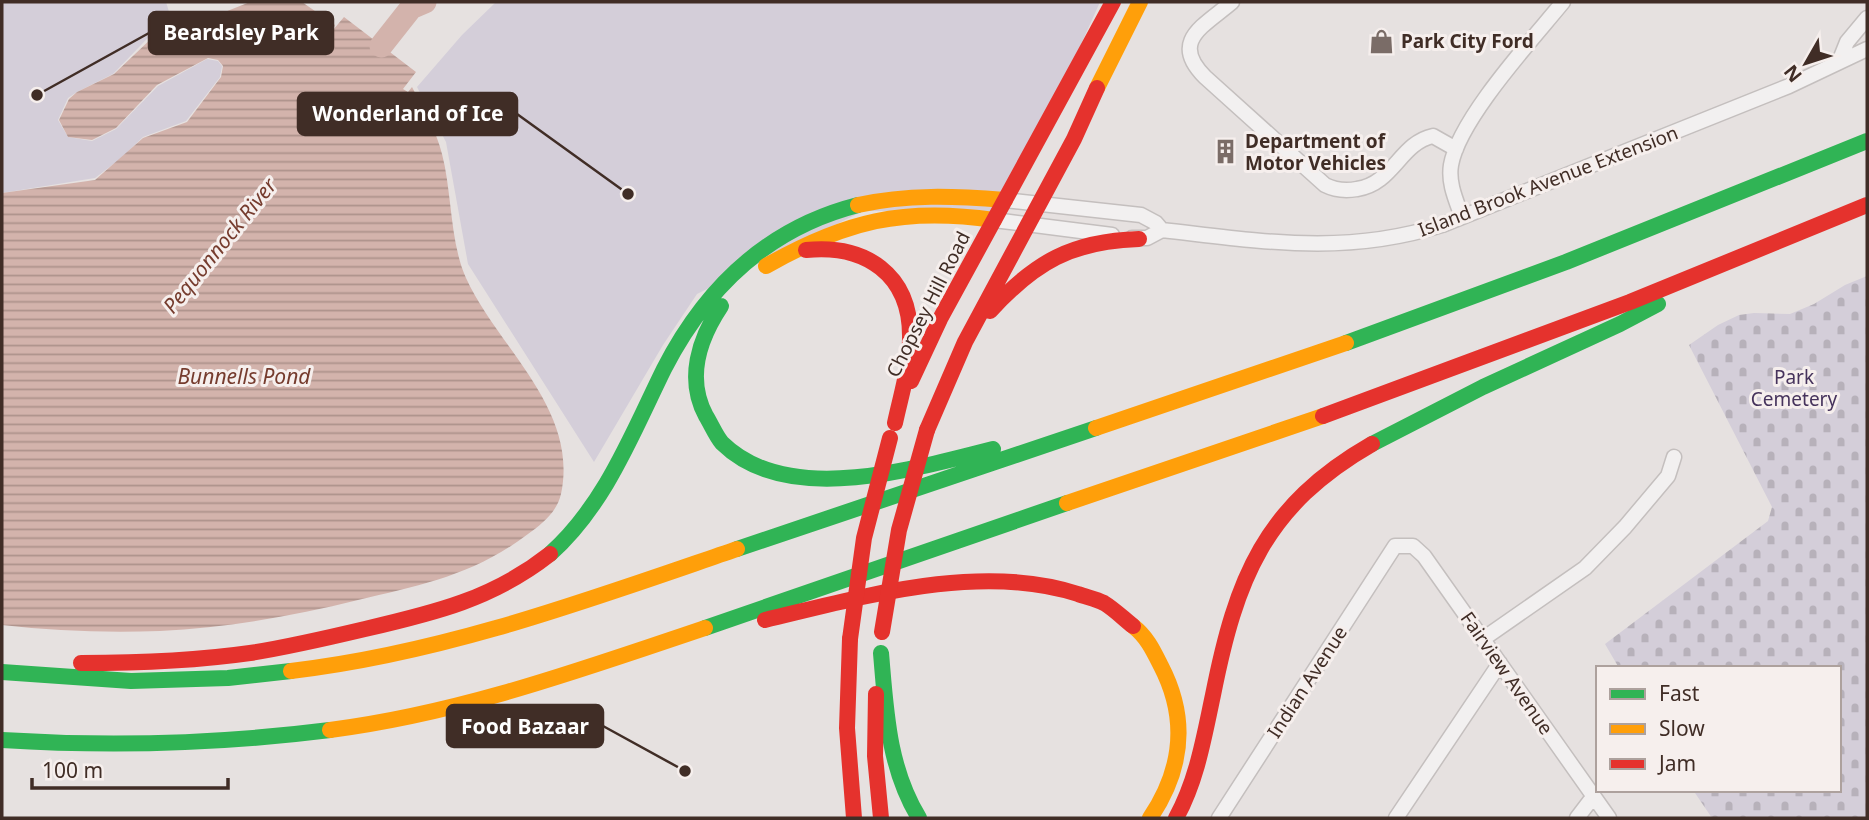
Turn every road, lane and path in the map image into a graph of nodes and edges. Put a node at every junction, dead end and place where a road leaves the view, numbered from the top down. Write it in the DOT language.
graph roads {
  1 [pos="1113,2"];
  2 [pos="1140,2"];
  3 [pos="1232,2"];
  4 [pos="1563,2"];
  5 [pos="1867,18"];
  6 [pos="1867,51"];
  7 [pos="1839,62"];
  8 [pos="1867,141"];
  9 [pos="1456,149"];
  10 [pos="1005,200"];
  11 [pos="1039,203"];
  12 [pos="1867,205"];
  13 [pos="1462,217"];
  14 [pos="994,220"];
  15 [pos="1027,226"];
  16 [pos="1162,230"];
  17 [pos="1139,239"];
  18 [pos="764,267"];
  19 [pos="1712,269"];
  20 [pos="965,342"];
  21 [pos="1140,415"];
  22 [pos="892,430"];
  23 [pos="1674,457"];
  24 [pos="1395,547"];
  25 [pos="1483,639"];
  26 [pos="666,643"];
  27 [pos="881,653"];
  28 [pos="1500,663"];
  29 [pos="2,664"];
  30 [pos="2,672"];
  31 [pos="2,740"];
  32 [pos="1593,797"];
  33 [pos="854,818"];
  34 [pos="881,818"];
  35 [pos="919,818"];
  36 [pos="1150,818"];
  37 [pos="1176,818"];
  38 [pos="1219,818"];
  39 [pos="1396,818"];
  40 [pos="1577,818"];
  41 [pos="1609,818"];
  1 -- 10 [label="main road, Chopsey Hill Road"];
  2 -- 11 [label="main road"];
  3 -- 9 [label="street"];
  4 -- 9 [label="street"];
  5 -- 7 [label="street"];
  6 -- 7 [label="street, Island Brook Avenue Extension"];
  7 -- 13 [label="street, Island Brook Avenue Extension"];
  8 -- 21 [label="main road"];
  9 -- 13 [label="street"];
  10 -- 11 [label="street, Island Brook Avenue Extension"];
  10 -- 14 [label="main road, Chopsey Hill Road"];
  10 -- 29 [label="main road"];
  11 -- 15 [label="main road"];
  11 -- 16 [label="street, Island Brook Avenue Extension"];
  12 -- 19 [label="main road"];
  13 -- 16 [label="street, Island Brook Avenue Extension"];
  14 -- 15 [label="street, Island Brook Avenue Extension"];
  14 -- 18 [label="main road"];
  14 -- 22 [label="main road, Chopsey Hill Road"];
  15 -- 17 [label="street, Island Brook Avenue Extension"];
  15 -- 20 [label="main road"];
  16 -- 17 [label="street, Island Brook Avenue Extension"];
  17 -- 20 [label="main road"];
  18 -- 21 [label="main road"];
  18 -- 22 [label="main road"];
  19 -- 26 [label="main road"];
  19 -- 37 [label="main road"];
  20 -- 27 [label="main road, bridge"];
  21 -- 30 [label="main road"];
  22 -- 33 [label="main road, Chopsey Hill Road, bridge"];
  23 -- 25 [label="street"];
  24 -- 25 [label="street, Fairview Avenue"];
  24 -- 38 [label="street, Indian Avenue"];
  25 -- 28 [label="street, Fairview Avenue"];
  26 -- 31 [label="main road"];
  26 -- 36 [label="main road"];
  27 -- 34 [label="main road"];
  27 -- 35 [label="main road"];
  28 -- 32 [label="street, Fairview Avenue"];
  28 -- 39 [label="street"];
  32 -- 40 [label="street"];
  32 -- 41 [label="street, Fairview Avenue"];
}
